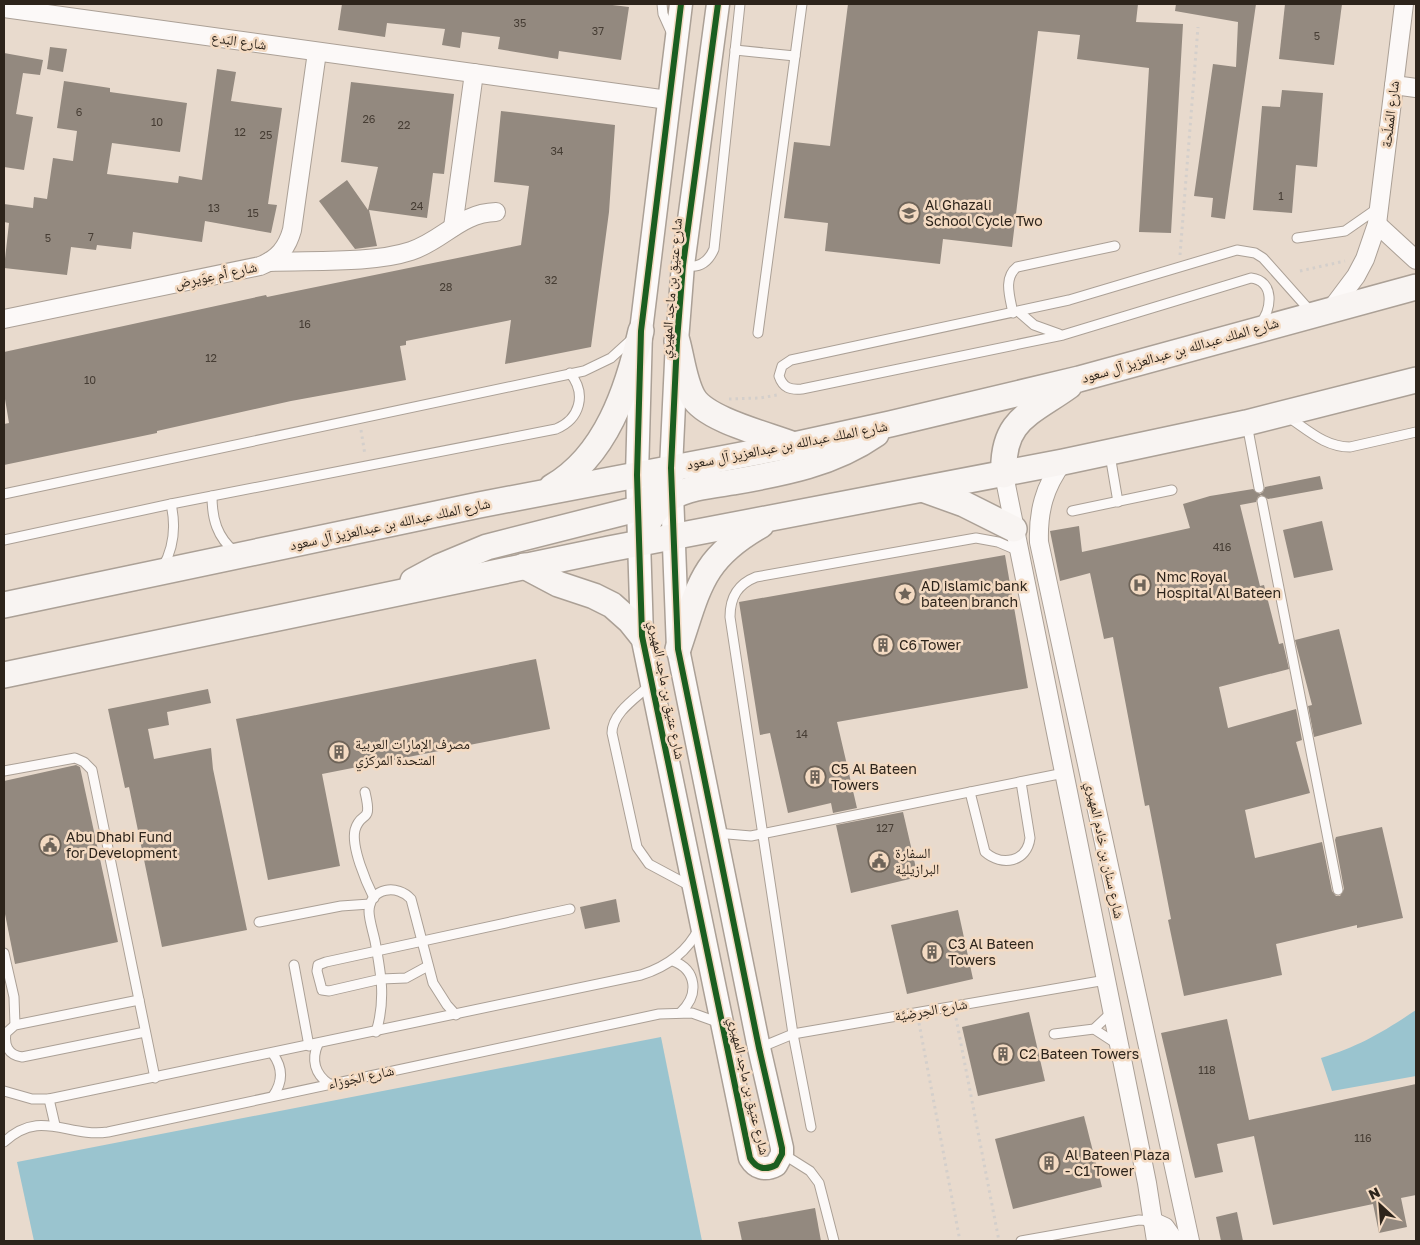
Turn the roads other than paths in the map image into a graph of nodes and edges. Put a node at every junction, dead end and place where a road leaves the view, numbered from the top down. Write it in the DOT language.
graph roads {
  1 [pos="662,4"];
  2 [pos="681,4"];
  3 [pos="718,4"];
  4 [pos="740,4"];
  5 [pos="802,4"];
  6 [pos="1404,4"];
  7 [pos="4,8"];
  8 [pos="676,40"];
  9 [pos="735,50"];
  10 [pos="317,52"];
  11 [pos="795,56"];
  12 [pos="474,73"];
  13 [pos="1394,85"];
  14 [pos="1416,88"];
  15 [pos="668,100"];
  16 [pos="496,212"];
  17 [pos="1378,216"];
  18 [pos="453,227"];
  19 [pos="1297,238"];
  20 [pos="1115,246"];
  21 [pos="1416,260"];
  22 [pos="269,262"];
  23 [pos="683,265"];
  24 [pos="1416,287"];
  25 [pos="1322,311"];
  26 [pos="1016,312"];
  27 [pos="4,319"];
  28 [pos="1252,330"];
  29 [pos="641,331"];
  30 [pos="758,333"];
  31 [pos="1063,334"];
  32 [pos="677,341"];
  33 [pos="570,373"];
  34 [pos="1079,379"];
  35 [pos="1416,380"];
  36 [pos="1284,414"];
  37 [pos="1246,423"];
  38 [pos="890,424"];
  39 [pos="1416,432"];
  40 [pos="794,445"];
  41 [pos="1109,452"];
  42 [pos="1063,462"];
  43 [pos="671,468"];
  44 [pos="637,475"];
  45 [pos="1004,475"];
  46 [pos="1259,488"];
  47 [pos="925,490"];
  48 [pos="1172,490"];
  49 [pos="4,494"];
  50 [pos="536,494"];
  51 [pos="212,496"];
  52 [pos="672,497"];
  53 [pos="1262,500"];
  54 [pos="1118,502"];
  55 [pos="171,504"];
  56 [pos="637,509"];
  57 [pos="1072,511"];
  58 [pos="771,519"];
  59 [pos="672,538"];
  60 [pos="4,540"];
  61 [pos="1017,540"];
  62 [pos="638,544"];
  63 [pos="239,555"];
  64 [pos="524,566"];
  65 [pos="161,571"];
  66 [pos="394,593"];
  67 [pos="4,605"];
  68 [pos="642,636"];
  69 [pos="678,649"];
  70 [pos="4,675"];
  71 [pos="652,684"];
  72 [pos="4,772"];
  73 [pos="1064,773"];
  74 [pos="1021,782"];
  75 [pos="364,792"];
  76 [pos="970,792"];
  77 [pos="716,833"];
  78 [pos="763,834"];
  79 [pos="694,888"];
  80 [pos="1338,890"];
  81 [pos="372,901"];
  82 [pos="570,908"];
  83 [pos="259,922"];
  84 [pos="702,924"];
  85 [pos="423,942"];
  86 [pos="377,951"];
  87 [pos="4,953"];
  88 [pos="673,960"];
  89 [pos="294,965"];
  90 [pos="428,966"];
  91 [pos="381,979"];
  92 [pos="1106,980"];
  93 [pos="138,1000"];
  94 [pos="681,1012"];
  95 [pos="1112,1012"];
  96 [pos="456,1015"];
  97 [pos="722,1024"];
  98 [pos="15,1025"];
  99 [pos="1094,1029"];
  100 [pos="5,1032"];
  101 [pos="145,1032"];
  102 [pos="376,1032"];
  103 [pos="793,1034"];
  104 [pos="1054,1034"];
  105 [pos="314,1045"];
  106 [pos="1119,1046"];
  107 [pos="759,1048"];
  108 [pos="274,1054"];
  109 [pos="155,1078"];
  110 [pos="329,1084"];
  111 [pos="4,1091"];
  112 [pos="273,1096"];
  113 [pos="49,1099"];
  114 [pos="55,1125"];
  115 [pos="811,1127"];
  116 [pos="4,1142"];
  117 [pos="782,1154"];
  118 [pos="1152,1221"];
  119 [pos="834,1241"];
  120 [pos="1024,1241"];
  121 [pos="1156,1241"];
  122 [pos="1175,1241"];
  123 [pos="1190,1241"];
  1 -- 8 [label="lane"];
  2 -- 8 [label="street, شارع عتيق بن ماجد المهيري"];
  3 -- 23 [label="street, شارع عتيق بن ماجد المهيري"];
  4 -- 9 [label="lane"];
  5 -- 11 [label="lane"];
  6 -- 13 [label="street, شارع المَملَحة"];
  7 -- 10 [label="street, شارع البَدع"];
  8 -- 15 [label="street, شارع عتيق بن ماجد المهيري"];
  9 -- 11 [label="lane"];
  9 -- 23 [label="lane"];
  10 -- 12 [label="street, شارع البَدع"];
  10 -- 22 [label="street, شارع أم عِوَيرِض"];
  11 -- 30 [label="lane"];
  12 -- 15 [label="street, شارع البَدع"];
  12 -- 18 [label="street"];
  13 -- 14 [label="street"];
  13 -- 17 [label="street, شارع المَملَحة"];
  15 -- 29 [label="street, شارع عتيق بن ماجد المهيري"];
  16 -- 18 [label="street"];
  17 -- 19 [label="lane"];
  17 -- 21 [label="street"];
  17 -- 25 [label="street, شارع المَملَحة"];
  18 -- 22 [label="street"];
  20 -- 26 [label="lane"];
  22 -- 27 [label="street, شارع أم عِوَيرِض"];
  23 -- 32 [label="street, شارع عتيق بن ماجد المهيري"];
  24 -- 25 [label="main road, شارع الملك عبدالله بن عبدالعزيز آل سعود"];
  25 -- 26 [label="lane"];
  25 -- 28 [label="main road, شارع الملك عبدالله بن عبدالعزيز آل سعود"];
  26 -- 31 [label="lane"];
  26 -- 31 [label="lane"];
  28 -- 31 [label="lane"];
  28 -- 34 [label="main road, شارع الملك عبدالله بن عبدالعزيز آل سعود"];
  29 -- 33 [label="lane"];
  29 -- 44 [label="street, شارع عتيق بن ماجد المهيري"];
  29 -- 50 [label="main road"];
  32 -- 40 [label="main road"];
  32 -- 43 [label="street, شارع عتيق بن ماجد المهيري"];
  33 -- 49 [label="lane"];
  33 -- 51 [label="lane"];
  34 -- 38 [label="main road, شارع الملك عبدالله بن عبدالعزيز آل سعود"];
  34 -- 45 [label="main road"];
  35 -- 36 [label="main road"];
  36 -- 37 [label="main road"];
  36 -- 39 [label="lane"];
  37 -- 41 [label="main road"];
  37 -- 46 [label="lane"];
  38 -- 40 [label="main road, شارع الملك عبدالله بن عبدالعزيز آل سعود"];
  38 -- 52 [label="main road"];
  40 -- 43 [label="main road, شارع الملك عبدالله بن عبدالعزيز آل سعود"];
  41 -- 42 [label="main road"];
  41 -- 54 [label="lane"];
  42 -- 45 [label="main road"];
  42 -- 123 [label="street, شارع سنان بن خادم المهيري"];
  43 -- 44 [label="main road, شارع الملك عبدالله بن عبدالعزيز آل سعود"];
  43 -- 52 [label="street, شارع عتيق بن ماجد المهيري"];
  43 -- 56 [label="main road"];
  44 -- 50 [label="main road, شارع الملك عبدالله بن عبدالعزيز آل سعود"];
  44 -- 56 [label="street, شارع عتيق بن ماجد المهيري"];
  45 -- 47 [label="main road"];
  45 -- 61 [label="street, شارع سنان بن خادم المهيري"];
  47 -- 58 [label="main road"];
  47 -- 61 [label="main road"];
  48 -- 54 [label="lane"];
  50 -- 63 [label="main road, شارع الملك عبدالله بن عبدالعزيز آل سعود"];
  51 -- 55 [label="lane"];
  51 -- 63 [label="lane"];
  52 -- 59 [label="street, شارع عتيق بن ماجد المهيري"];
  52 -- 62 [label="main road"];
  53 -- 80 [label="lane"];
  54 -- 57 [label="lane"];
  55 -- 60 [label="lane"];
  55 -- 65 [label="lane"];
  56 -- 62 [label="street, شارع عتيق بن ماجد المهيري"];
  56 -- 66 [label="main road"];
  58 -- 59 [label="main road"];
  58 -- 69 [label="main road"];
  59 -- 62 [label="main road"];
  59 -- 69 [label="street, شارع عتيق بن ماجد المهيري"];
  61 -- 73 [label="street, شارع سنان بن خادم المهيري"];
  61 -- 78 [label="lane"];
  62 -- 64 [label="main road"];
  62 -- 68 [label="street, شارع عتيق بن ماجد المهيري"];
  63 -- 65 [label="main road, شارع الملك عبدالله بن عبدالعزيز آل سعود"];
  64 -- 66 [label="main road"];
  64 -- 68 [label="main road"];
  65 -- 67 [label="main road, شارع الملك عبدالله بن عبدالعزيز آل سعود"];
  66 -- 70 [label="main road"];
  68 -- 71 [label="street, شارع عتيق بن ماجد المهيري"];
  69 -- 77 [label="street, شارع عتيق بن ماجد المهيري"];
  71 -- 79 [label="street, شارع عتيق بن ماجد المهيري"];
  71 -- 79 [label="lane"];
  72 -- 93 [label="lane"];
  73 -- 74 [label="lane"];
  73 -- 92 [label="street, شارع سنان بن خادم المهيري"];
  74 -- 76 [label="lane"];
  74 -- 76 [label="lane"];
  75 -- 81 [label="lane"];
  76 -- 78 [label="lane"];
  77 -- 78 [label="lane"];
  77 -- 107 [label="street, شارع عتيق بن ماجد المهيري"];
  78 -- 103 [label="lane"];
  79 -- 84 [label="street, شارع عتيق بن ماجد المهيري"];
  81 -- 83 [label="lane"];
  81 -- 85 [label="lane"];
  81 -- 86 [label="lane"];
  82 -- 85 [label="lane"];
  84 -- 88 [label="lane"];
  84 -- 97 [label="street, شارع عتيق بن ماجد المهيري"];
  85 -- 86 [label="lane"];
  85 -- 90 [label="lane"];
  86 -- 91 [label="lane"];
  86 -- 91 [label="lane"];
  87 -- 98 [label="lane"];
  88 -- 94 [label="lane"];
  88 -- 96 [label="lane"];
  89 -- 105 [label="lane"];
  90 -- 91 [label="lane"];
  90 -- 96 [label="lane"];
  91 -- 102 [label="lane"];
  92 -- 95 [label="street, شارع سنان بن خادم المهيري"];
  92 -- 103 [label="lane, شارع الحِرضِيَّة"];
  93 -- 98 [label="lane"];
  93 -- 101 [label="lane"];
  94 -- 97 [label="lane, شارع الجَوزاء"];
  94 -- 110 [label="lane, شارع الجَوزاء"];
  95 -- 99 [label="lane"];
  95 -- 106 [label="street, شارع سنان بن خادم المهيري"];
  96 -- 102 [label="lane"];
  97 -- 117 [label="street, شارع عتيق بن ماجد المهيري"];
  98 -- 100 [label="lane"];
  99 -- 104 [label="lane"];
  99 -- 106 [label="lane"];
  100 -- 101 [label="lane"];
  101 -- 109 [label="lane"];
  102 -- 105 [label="lane"];
  103 -- 107 [label="lane, شارع الحِرضِيَّة"];
  103 -- 115 [label="lane"];
  105 -- 108 [label="lane"];
  105 -- 110 [label="lane"];
  106 -- 118 [label="street, شارع سنان بن خادم المهيري"];
  107 -- 117 [label="street, شارع عتيق بن ماجد المهيري"];
  108 -- 109 [label="lane"];
  108 -- 112 [label="lane"];
  109 -- 113 [label="lane"];
  110 -- 112 [label="lane, شارع الجَوزاء"];
  111 -- 113 [label="lane"];
  112 -- 114 [label="lane, شارع الجَوزاء"];
  113 -- 114 [label="lane"];
  114 -- 116 [label="lane, شارع الجَوزاء"];
  117 -- 119 [label="lane"];
  118 -- 120 [label="lane"];
  118 -- 121 [label="street, شارع سنان بن خادم المهيري"];
  118 -- 122 [label="street"];
}
